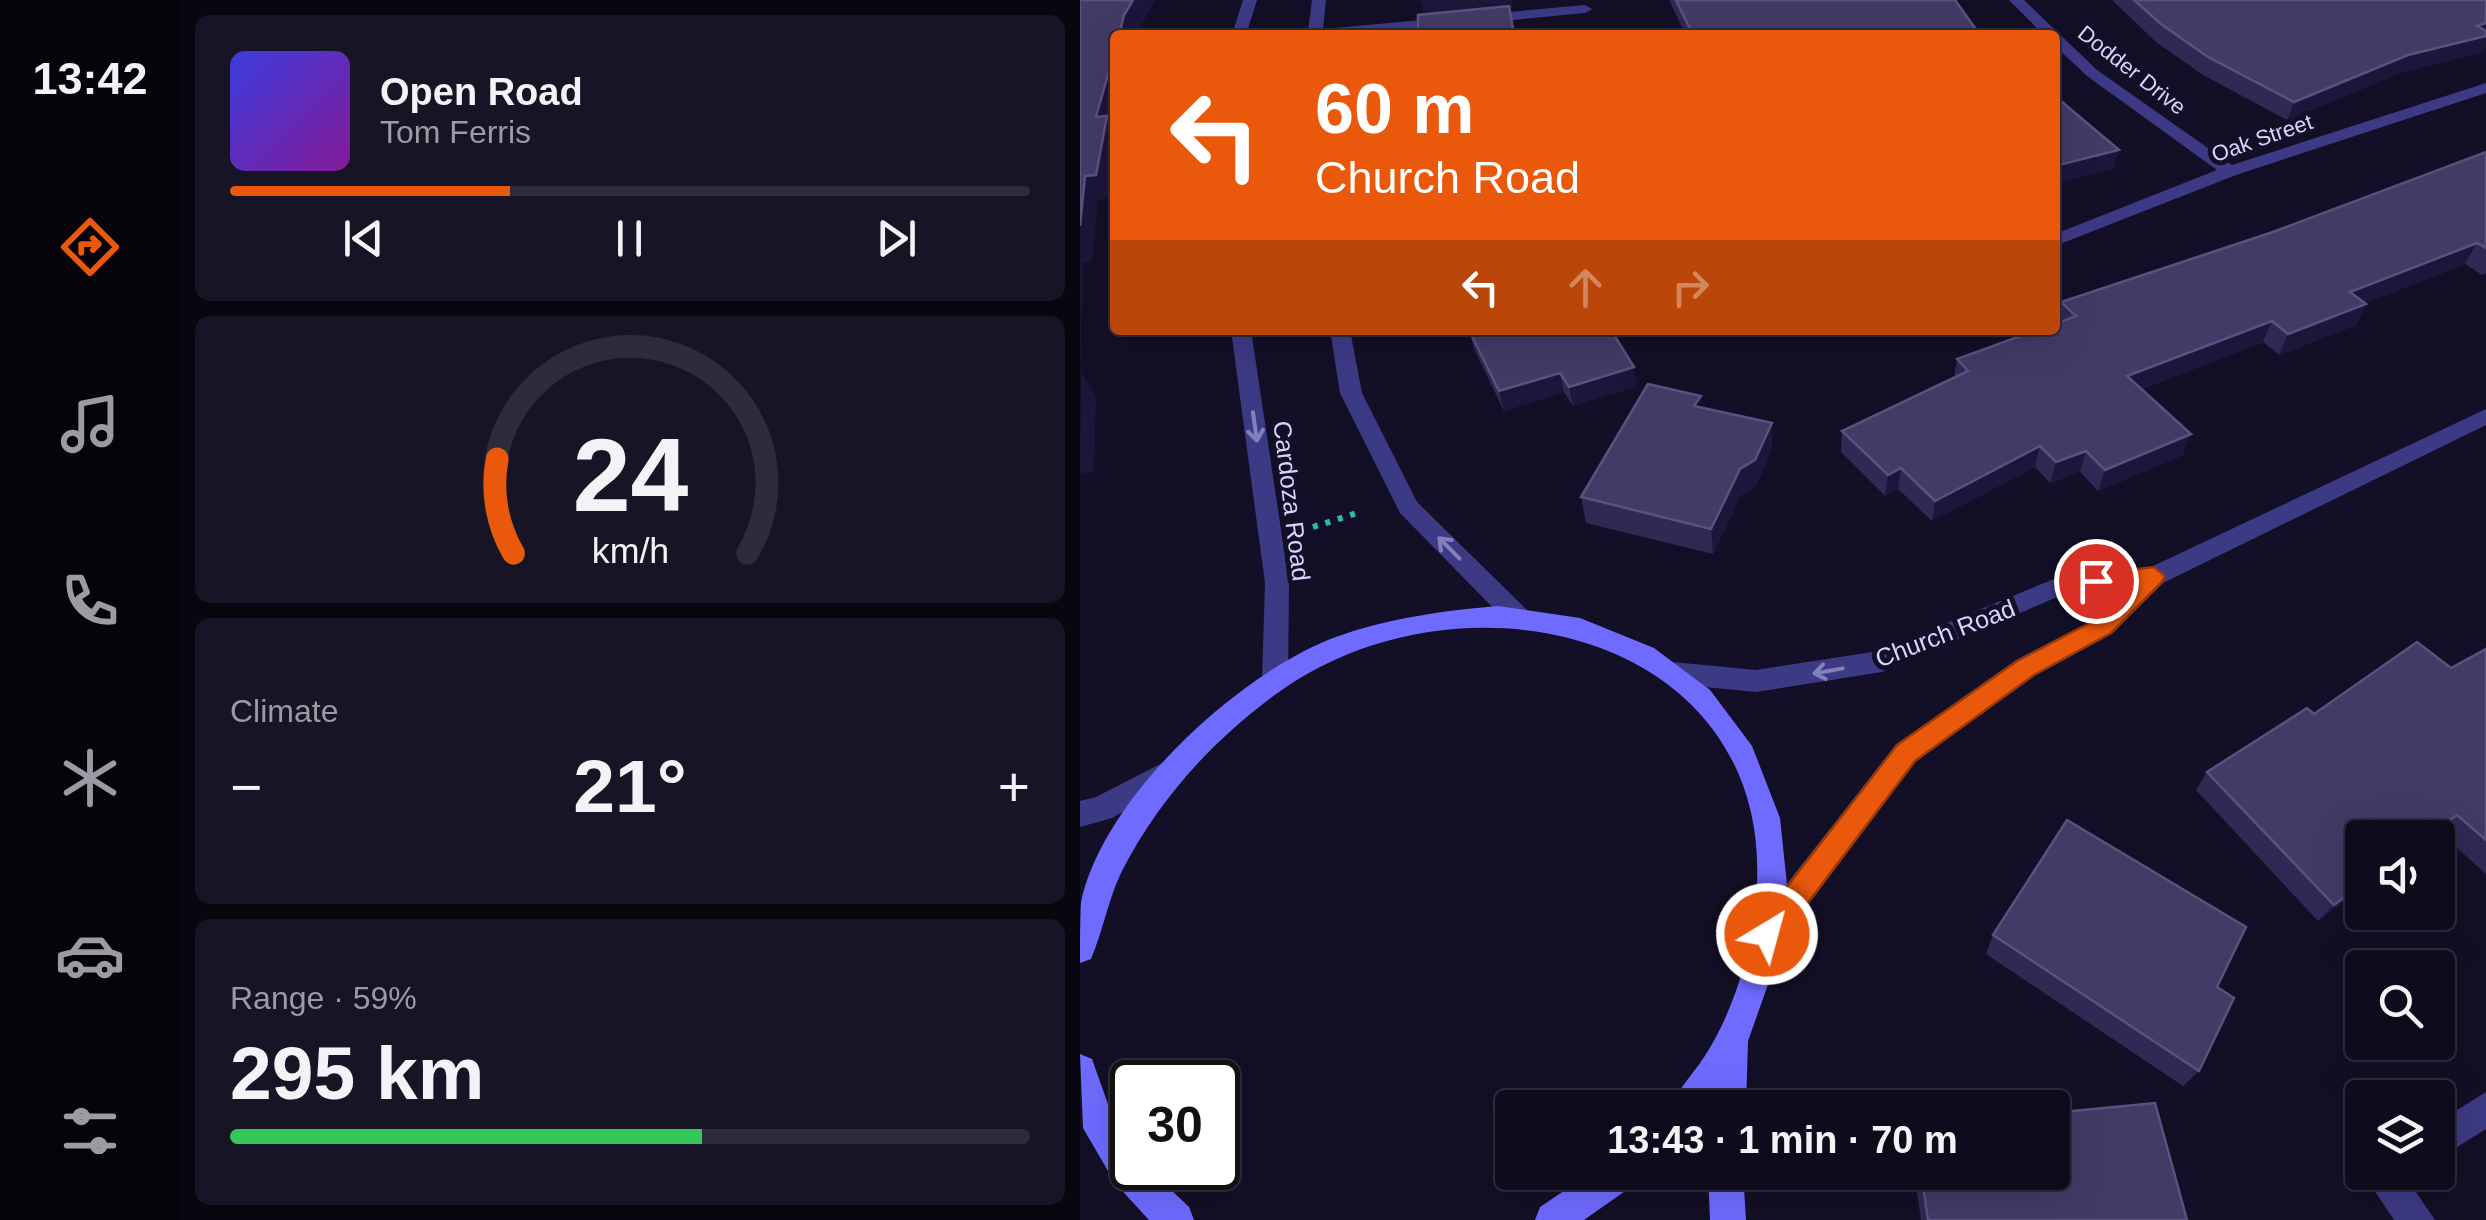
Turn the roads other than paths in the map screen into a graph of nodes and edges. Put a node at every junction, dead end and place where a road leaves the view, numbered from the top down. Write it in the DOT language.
graph roads {
  1 [pos="1250,0"];
  2 [pos="1320,0"];
  3 [pos="2016,0"];
  4 [pos="1586,10"];
  5 [pos="1241,30"];
  6 [pos="1314,30"];
  7 [pos="1368,30"];
  8 [pos="2048,30"];
  9 [pos="2060,42"];
  10 [pos="2486,88"];
  11 [pos="2230,171"];
  12 [pos="2060,238"];
  13 [pos="1242,335"];
  14 [pos="1341,335"];
  15 [pos="2486,416"];
  16 [pos="2154,576"];
  17 [pos="1518,617"];
  18 [pos="1673,673"];
  19 [pos="1276,680"];
  20 [pos="1168,772"];
  21 [pos="1080,814"];
  22 [pos="1767,934"];
  23 [pos="1080,948"];
  24 [pos="1734,1036"];
  25 [pos="1080,1071"];
  26 [pos="1699,1090"];
  27 [pos="1730,1090"];
  28 [pos="2486,1109"];
  29 [pos="2455,1130"];
  30 [pos="1597,1190"];
  31 [pos="1726,1190"];
  32 [pos="2398,1190"];
  33 [pos="1176,1220"];
  34 [pos="1554,1220"];
  35 [pos="1728,1220"];
  36 [pos="2417,1220"];
  1 -- 5 [label="street"];
  2 -- 6 [label="street"];
  3 -- 8 [label="street, Dodder Drive"];
  4 -- 7 [label="street"];
  9 -- 11 [label="street, Dodder Drive"];
  10 -- 11 [label="street, Oak Street"];
  11 -- 12 [label="street, Oak Street"];
  13 -- 19 [label="street, Cardoza Road, one-way"];
  17 -- 14 [label="street, one-way"];
  15 -- 16 [label="street, Church Road"];
  16 -- 18 [label="street, Church Road, one-way"];
  16 -- 22 [label="street, Church Road"];
  17 -- 18 [label="street"];
  17 -- 19 [label="street"];
  18 -- 22 [label="street"];
  19 -- 20 [label="street"];
  20 -- 21 [label="street"];
  20 -- 23 [label="street"];
  22 -- 24 [label="street"];
  24 -- 26 [label="street"];
  24 -- 27 [label="street"];
  25 -- 33 [label="street"];
  28 -- 29 [label="street"];
  30 -- 34 [label="street"];
  31 -- 35 [label="street"];
  32 -- 36 [label="street"];
}
